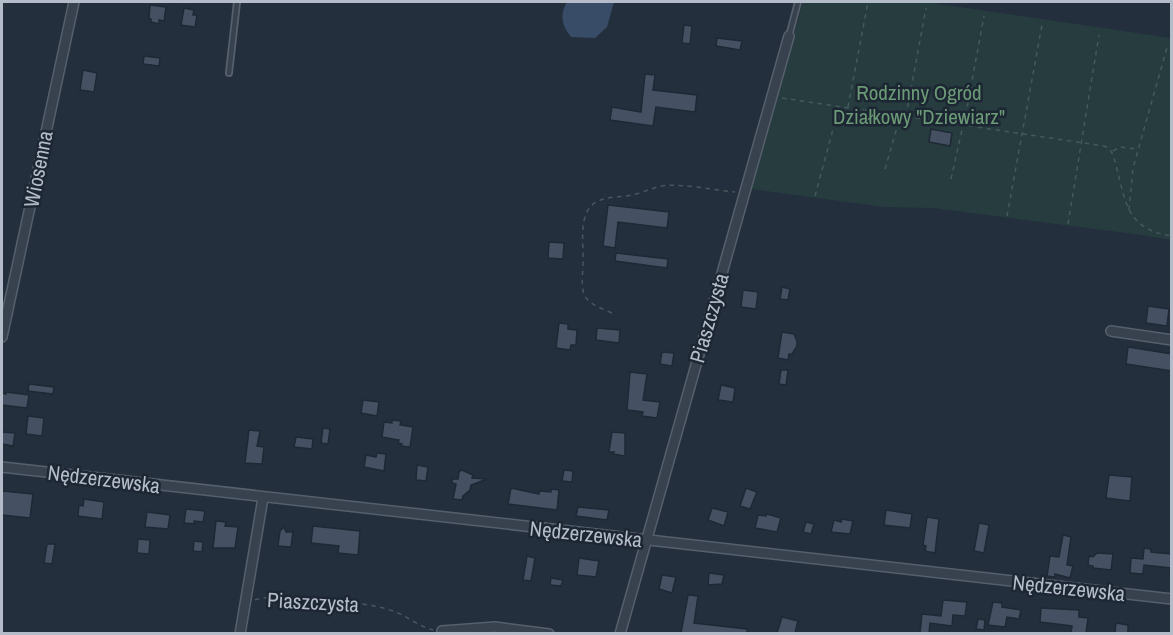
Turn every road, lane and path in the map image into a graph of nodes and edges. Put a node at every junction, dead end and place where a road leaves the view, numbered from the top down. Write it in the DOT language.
graph roads {
  1 [pos="74,2"];
  2 [pos="237,2"];
  3 [pos="798,2"];
  4 [pos="868,2"];
  5 [pos="926,8"];
  6 [pos="984,16"];
  7 [pos="1042,25"];
  8 [pos="1099,35"];
  9 [pos="789,36"];
  10 [pos="1168,44"];
  11 [pos="229,73"];
  12 [pos="772,97"];
  13 [pos="839,107"];
  14 [pos="848,108"];
  15 [pos="900,116"];
  16 [pos="906,117"];
  17 [pos="963,125"];
  18 [pos="1022,134"];
  19 [pos="1082,142"];
  20 [pos="1138,149"];
  21 [pos="1112,152"];
  22 [pos="885,169"];
  23 [pos="951,179"];
  24 [pos="745,193"];
  25 [pos="815,196"];
  26 [pos="1130,210"];
  27 [pos="1007,216"];
  28 [pos="1068,224"];
  29 [pos="1172,236"];
  30 [pos="612,313"];
  31 [pos="1111,332"];
  32 [pos="2,337"];
  33 [pos="1172,340"];
  34 [pos="2,467"];
  35 [pos="263,498"];
  36 [pos="646,540"];
  37 [pos="1172,599"];
  38 [pos="246,605"];
  39 [pos="442,631"];
  40 [pos="240,633"];
  41 [pos="549,633"];
  42 [pos="620,633"];
  1 -- 32 [label="street, Wiosenna"];
  2 -- 11 [label="lane"];
  3 -- 9 [label="lane, Piaszczysta"];
  4 -- 14 [label="path"];
  5 -- 16 [label="path"];
  6 -- 17 [label="path"];
  7 -- 18 [label="path"];
  8 -- 19 [label="path"];
  9 -- 12 [label="street, Piaszczysta"];
  10 -- 20 [label="path"];
  12 -- 13 [label="path"];
  12 -- 24 [label="street, Piaszczysta"];
  13 -- 14 [label="path"];
  13 -- 25 [label="path"];
  14 -- 15 [label="path"];
  15 -- 16 [label="path"];
  15 -- 22 [label="path"];
  16 -- 17 [label="path"];
  17 -- 18 [label="path"];
  17 -- 23 [label="path"];
  18 -- 19 [label="path"];
  18 -- 27 [label="path"];
  19 -- 21 [label="path"];
  19 -- 28 [label="path"];
  20 -- 21 [label="path"];
  20 -- 26 [label="path"];
  21 -- 26 [label="path"];
  24 -- 30 [label="path"];
  24 -- 36 [label="street, Piaszczysta"];
  26 -- 29 [label="path"];
  31 -- 33 [label="street"];
  34 -- 35 [label="street, Nędzerzewska"];
  35 -- 36 [label="street, Nędzerzewska"];
  35 -- 38 [label="street"];
  36 -- 37 [label="street, Nędzerzewska"];
  36 -- 42 [label="street, Piaszczysta"];
  38 -- 39 [label="path, Piaszczysta"];
  38 -- 40 [label="street, Piaszczysta"];
  39 -- 41 [label="street"];
}
